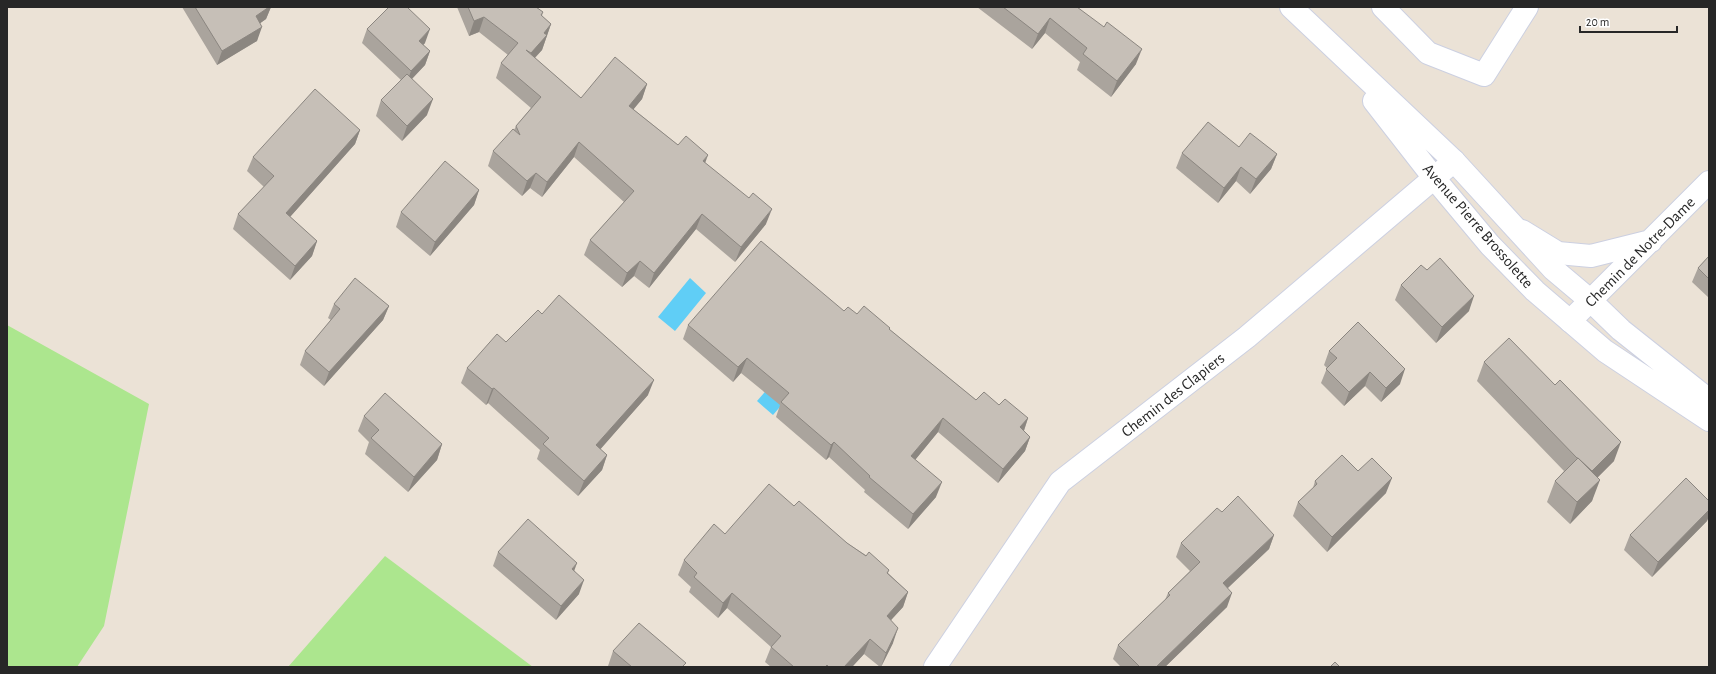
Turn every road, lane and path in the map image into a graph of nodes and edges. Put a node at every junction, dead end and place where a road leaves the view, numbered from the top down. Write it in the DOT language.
graph roads {
  1 [pos="1291,7"];
  2 [pos="1383,7"];
  3 [pos="1527,7"];
  4 [pos="1331,46"];
  5 [pos="1454,161"];
  6 [pos="1434,178"];
  7 [pos="1709,182"];
  8 [pos="1515,227"];
  9 [pos="1651,241"];
  10 [pos="1591,301"];
  11 [pos="1570,321"];
  12 [pos="1709,400"];
  13 [pos="1709,420"];
  14 [pos="935,667"];
  1 -- 4 [label="street, Avenue Pierre Brossolette"];
  2 -- 3 [label="street"];
  4 -- 5 [label="street, Avenue Pierre Brossolette"];
  4 -- 6 [label="street, Avenue Pierre Brossolette"];
  5 -- 6 [label="street, Chemin des Clapiers"];
  5 -- 8 [label="street, Avenue Pierre Brossolette"];
  6 -- 11 [label="street, Avenue Pierre Brossolette"];
  6 -- 14 [label="street, Chemin des Clapiers"];
  7 -- 9 [label="street, Chemin de Notre-Dame"];
  8 -- 9 [label="street"];
  8 -- 10 [label="street, Avenue Pierre Brossolette"];
  9 -- 10 [label="street, Chemin de Notre-Dame"];
  10 -- 11 [label="street, Chemin de Notre-Dame"];
  10 -- 12 [label="street, Avenue Pierre Brossolette"];
  11 -- 13 [label="street, Avenue Pierre Brossolette"];
}
